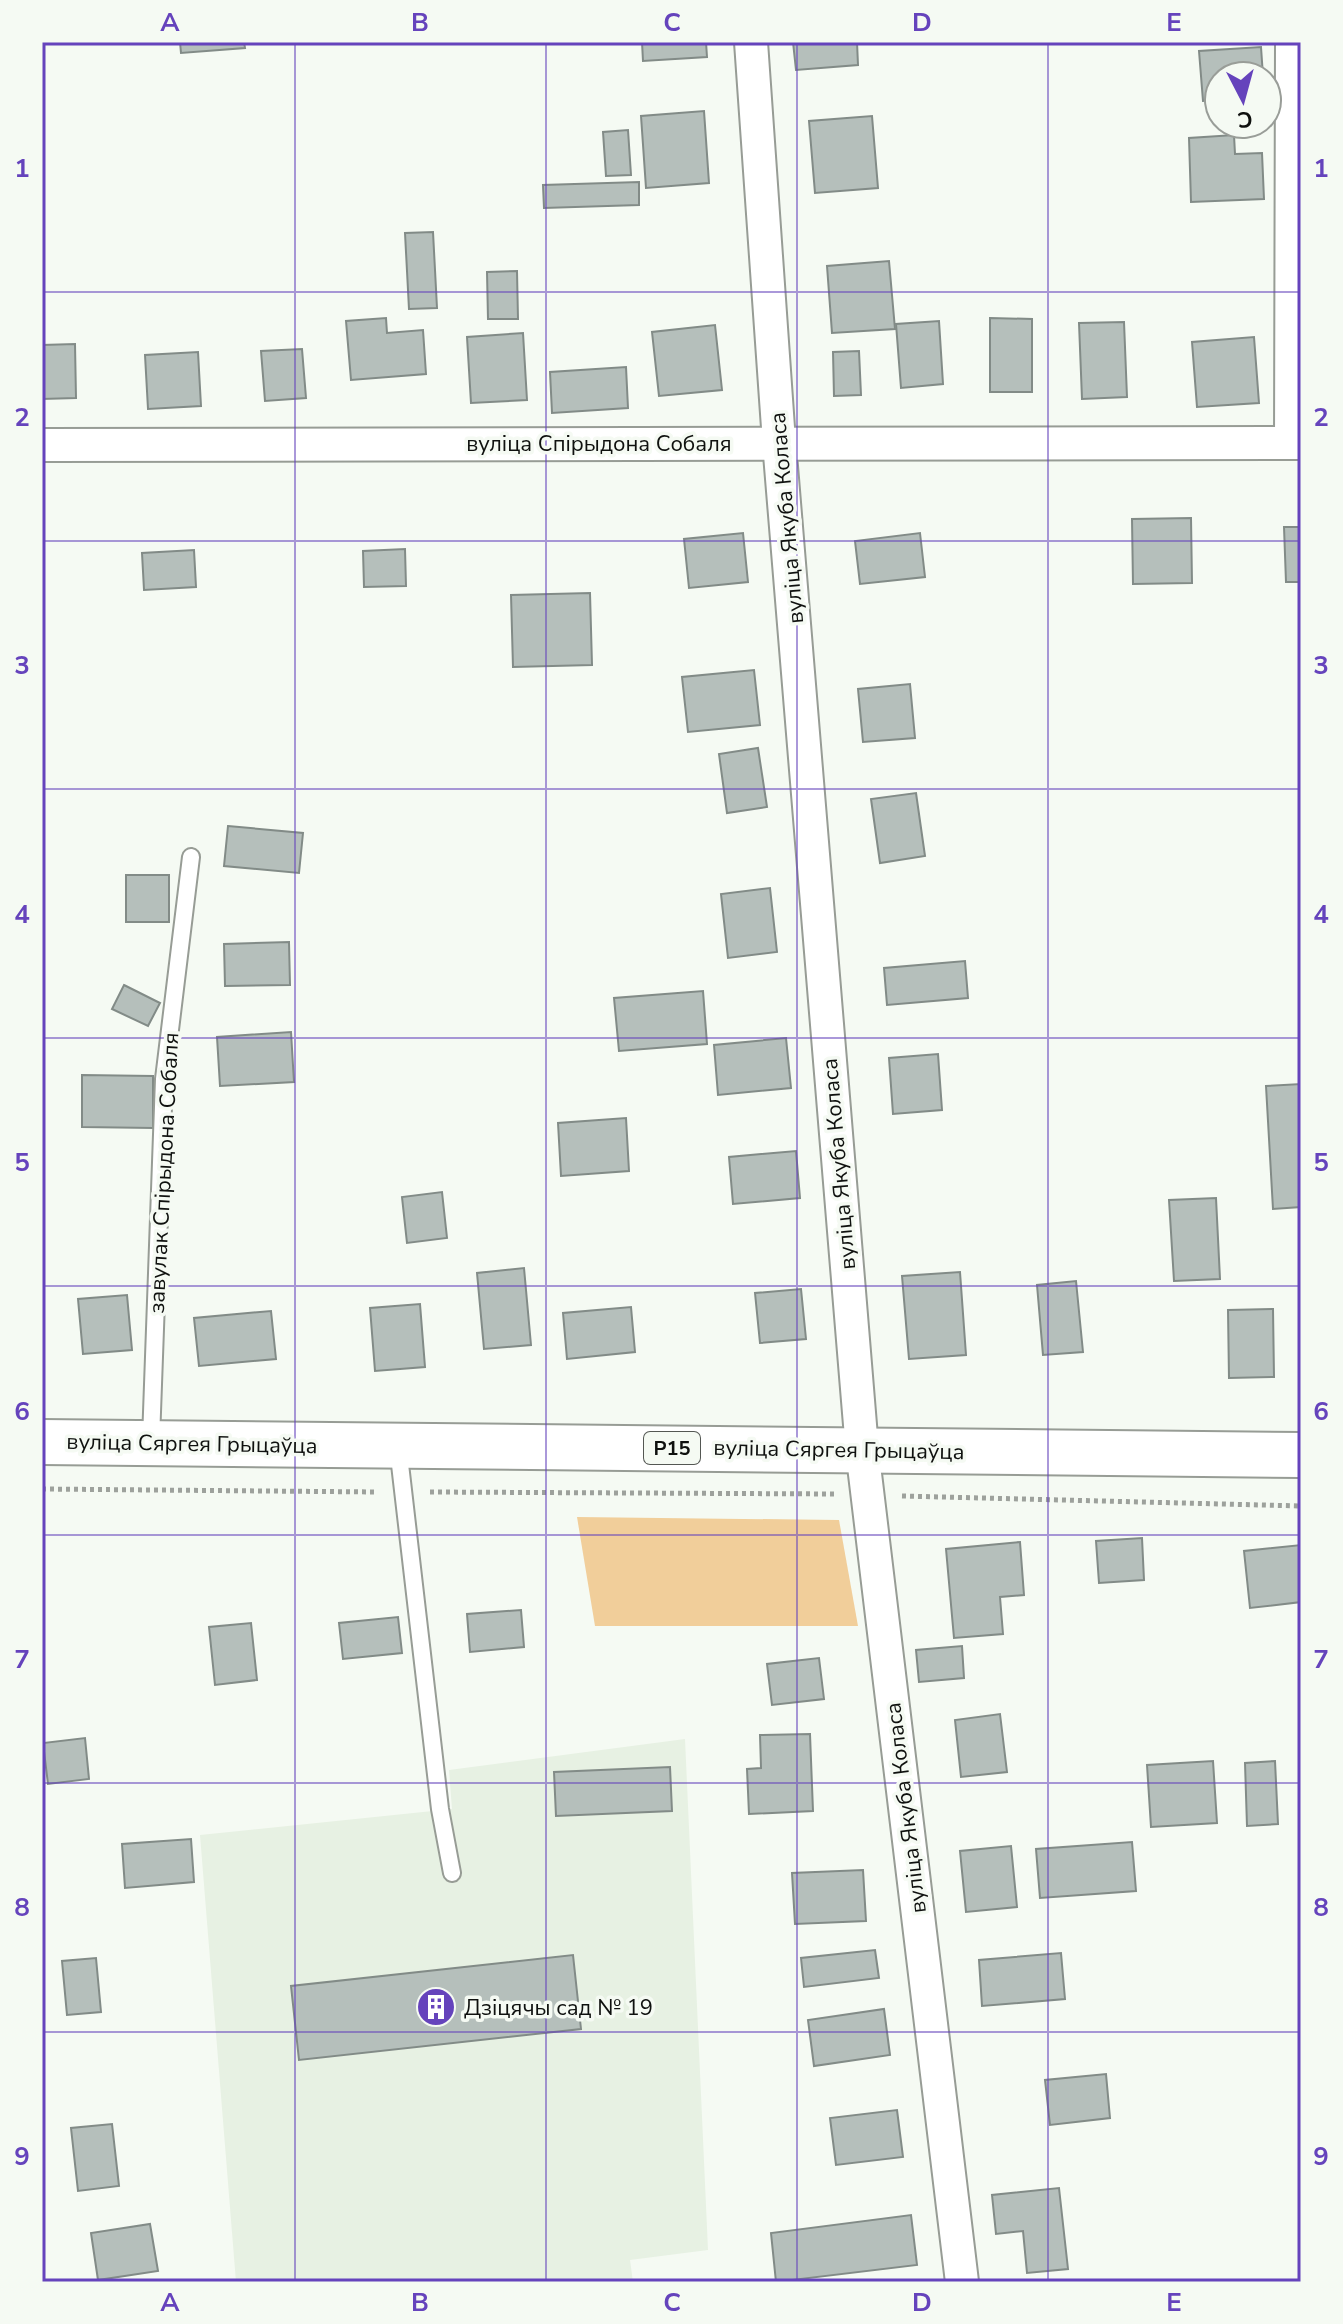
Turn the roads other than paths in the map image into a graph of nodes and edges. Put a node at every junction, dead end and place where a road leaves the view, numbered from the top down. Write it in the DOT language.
graph roads {
  1 [pos="751,42"];
  2 [pos="1292,42"];
  3 [pos="779,442"];
  4 [pos="1296,443"];
  5 [pos="42,445"];
  6 [pos="191,857"];
  7 [pos="42,1442"];
  8 [pos="151,1442"];
  9 [pos="398,1446"];
  10 [pos="862,1449"];
  11 [pos="1301,1455"];
  12 [pos="452,1873"];
  13 [pos="962,2282"];
  1 -- 3 [label="street, вуліца Якуба Коласа"];
  2 -- 4 [label="street"];
  3 -- 4 [label="street, вуліца Спірыдона Собаля"];
  3 -- 5 [label="street, вуліца Спірыдона Собаля"];
  3 -- 10 [label="street, вуліца Якуба Коласа"];
  6 -- 8 [label="lane, завулак Спірыдона Собаля"];
  7 -- 8 [label="main road, вуліца Сяргея Грыцаўца / Р15"];
  8 -- 9 [label="main road, вуліца Сяргея Грыцаўца / Р15"];
  9 -- 10 [label="main road, вуліца Сяргея Грыцаўца / Р15"];
  9 -- 12 [label="lane"];
  10 -- 11 [label="main road, вуліца Сяргея Грыцаўца / Р15"];
  10 -- 13 [label="street, вуліца Якуба Коласа"];
}
